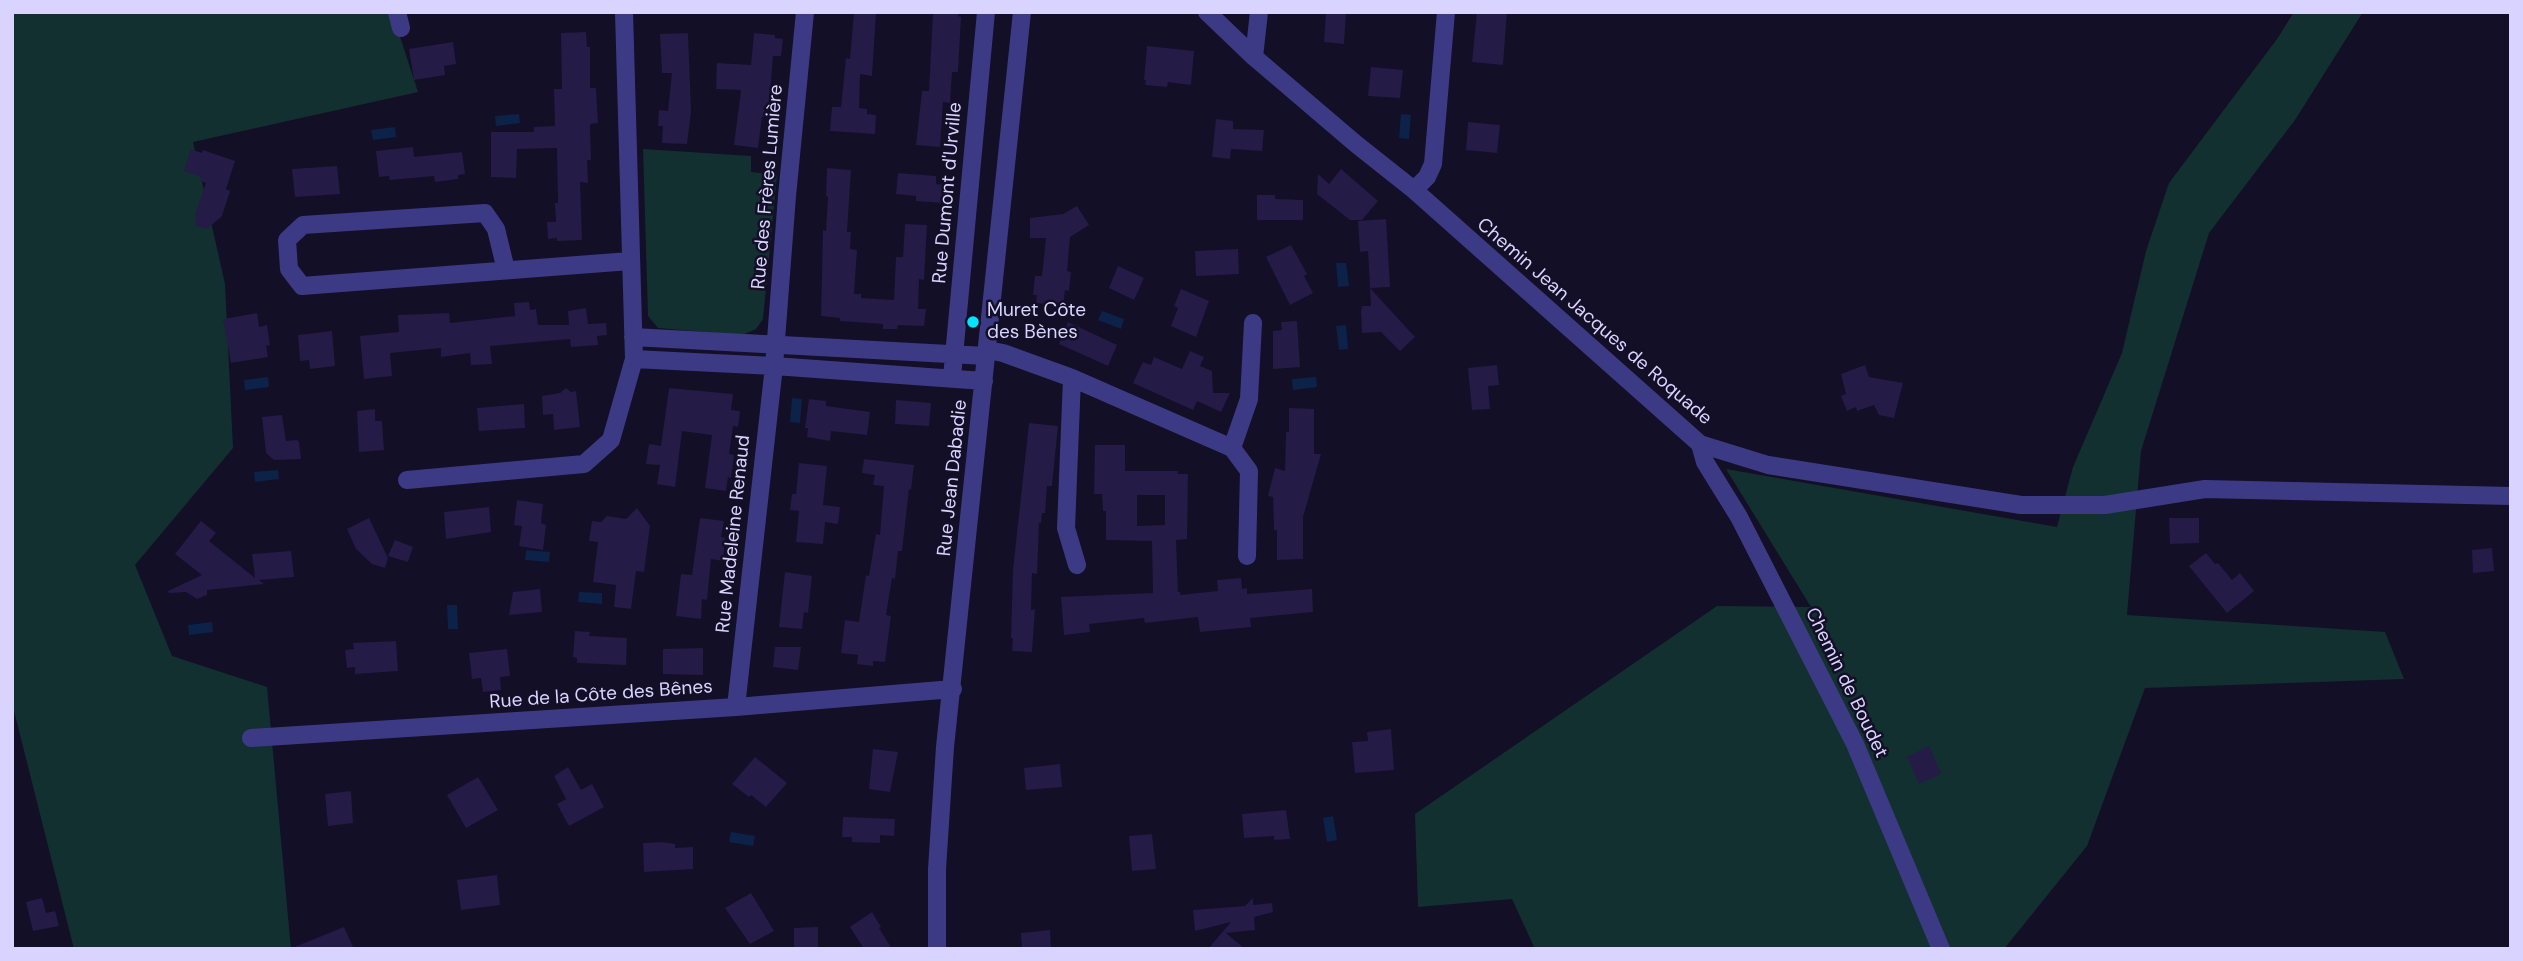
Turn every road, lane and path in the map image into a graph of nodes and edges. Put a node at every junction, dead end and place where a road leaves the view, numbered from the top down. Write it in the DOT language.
graph roads {
  1 [pos="624,12"];
  2 [pos="805,12"];
  3 [pos="986,12"];
  4 [pos="1022,12"];
  5 [pos="1207,12"];
  6 [pos="1259,12"];
  7 [pos="1446,12"];
  8 [pos="1254,57"];
  9 [pos="1414,190"];
  10 [pos="630,261"];
  11 [pos="506,270"];
  12 [pos="1253,323"];
  13 [pos="634,337"];
  14 [pos="775,345"];
  15 [pos="987,353"];
  16 [pos="953,355"];
  17 [pos="634,359"];
  18 [pos="774,366"];
  19 [pos="952,377"];
  20 [pos="1072,378"];
  21 [pos="984,381"];
  22 [pos="1700,444"];
  23 [pos="1232,448"];
  24 [pos="407,480"];
  25 [pos="2511,496"];
  26 [pos="1247,556"];
  27 [pos="1077,565"];
  28 [pos="953,688"];
  29 [pos="736,707"];
  30 [pos="251,738"];
  31 [pos="937,949"];
  32 [pos="1941,949"];
  1 -- 10 [label="street"];
  2 -- 14 [label="street, Rue des Frères Lumière"];
  3 -- 16 [label="street, Rue Dumont d'Urville"];
  4 -- 15 [label="street, Rue Jean Dabadie"];
  5 -- 8 [label="street, Chemin Jean Jacques de Roquade"];
  6 -- 8 [label="street"];
  7 -- 9 [label="street"];
  8 -- 9 [label="street, Chemin Jean Jacques de Roquade"];
  9 -- 22 [label="street, Chemin Jean Jacques de Roquade"];
  10 -- 11 [label="street"];
  10 -- 13 [label="street"];
  11 -- 11 [label="street"];
  12 -- 23 [label="street"];
  13 -- 14 [label="street"];
  13 -- 17 [label="street"];
  14 -- 16 [label="street"];
  14 -- 18 [label="street, Rue des Frères Lumière"];
  15 -- 16 [label="street"];
  15 -- 20 [label="street"];
  15 -- 21 [label="street, Rue Jean Dabadie"];
  16 -- 19 [label="street, Rue Dumont d'Urville"];
  17 -- 18 [label="street"];
  17 -- 24 [label="street"];
  18 -- 19 [label="street"];
  18 -- 29 [label="street, Rue Madeleine Renaud"];
  19 -- 21 [label="street"];
  20 -- 23 [label="street"];
  20 -- 27 [label="street"];
  21 -- 28 [label="street, Rue Jean Dabadie"];
  22 -- 25 [label="street, Chemin Jean Jacques de Roquade"];
  22 -- 32 [label="street, Chemin de Boudet"];
  23 -- 26 [label="street"];
  28 -- 29 [label="street, Rue de la Côte des Bênes"];
  28 -- 31 [label="street, Rue Jean Dabadie"];
  29 -- 30 [label="street, Rue de la Côte des Bênes"];
}
